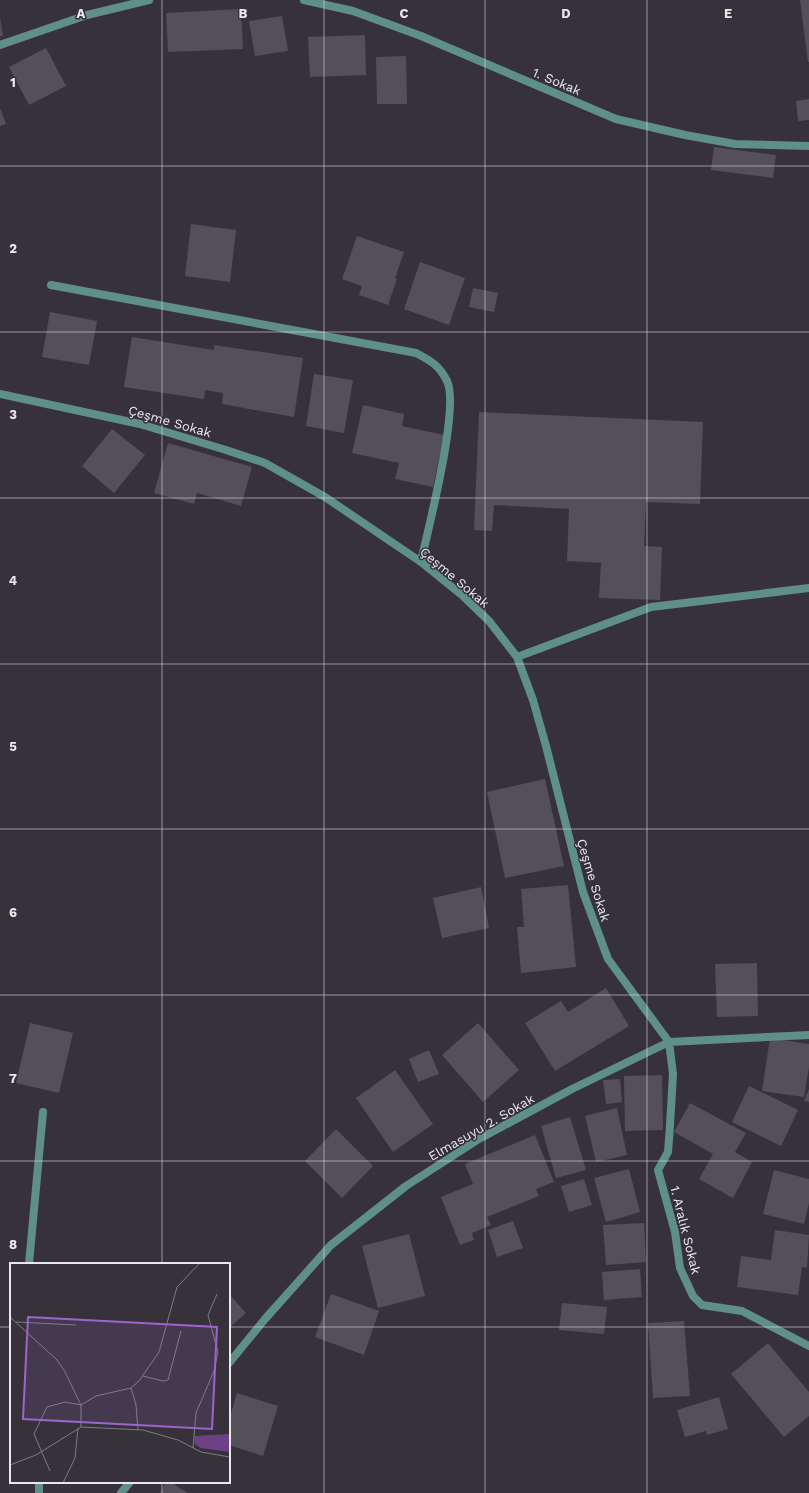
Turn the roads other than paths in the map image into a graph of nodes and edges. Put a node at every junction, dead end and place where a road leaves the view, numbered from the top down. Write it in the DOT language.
graph roads {
  1 [pos="149,0"];
  2 [pos="304,0"];
  3 [pos="0,45"];
  4 [pos="809,146"];
  5 [pos="51,285"];
  6 [pos="0,394"];
  7 [pos="422,562"];
  8 [pos="809,588"];
  9 [pos="517,657"];
  10 [pos="809,1035"];
  11 [pos="669,1042"];
  12 [pos="43,1112"];
  13 [pos="29,1263"];
  14 [pos="809,1346"];
  15 [pos="230,1363"];
  16 [pos="129,1483"];
  17 [pos="121,1493"];
  1 -- 3 [label="street"];
  2 -- 4 [label="street, 1. Sokak"];
  5 -- 7 [label="street"];
  6 -- 7 [label="street, Çeşme Sokak"];
  7 -- 9 [label="street, Çeşme Sokak"];
  8 -- 9 [label="street"];
  9 -- 11 [label="street, Çeşme Sokak"];
  10 -- 11 [label="street, Elmasuyu 2. Sokak"];
  11 -- 14 [label="street, 1. Aralık Sokak"];
  11 -- 15 [label="street, Elmasuyu 2. Sokak"];
  12 -- 13 [label="street"];
  16 -- 17 [label="street"];
}
